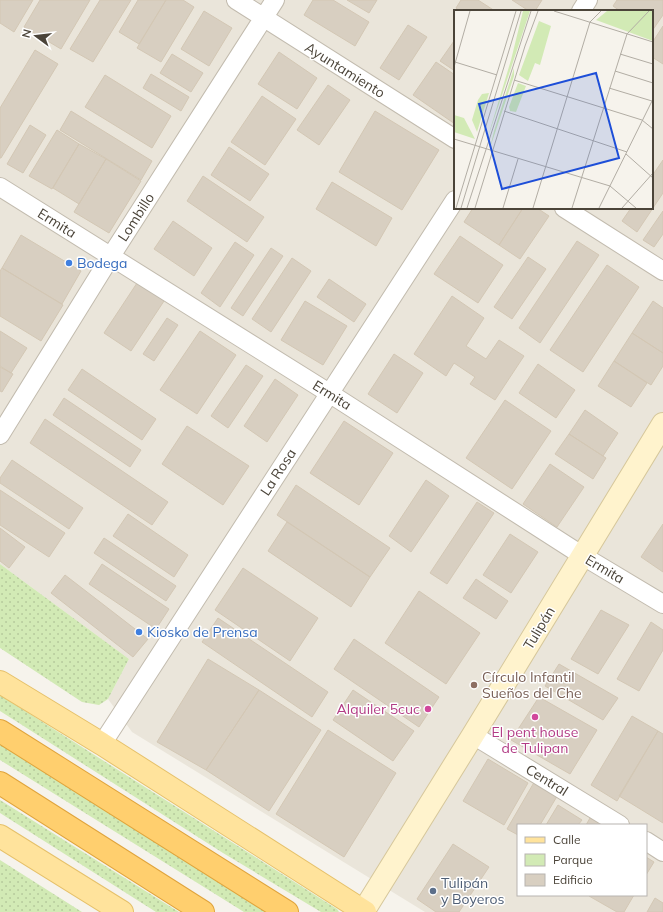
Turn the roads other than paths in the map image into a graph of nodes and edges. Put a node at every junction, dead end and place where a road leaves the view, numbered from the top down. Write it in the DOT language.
graph roads {
  1 [pos="236,0"];
  2 [pos="275,0"];
  3 [pos="588,0"];
  4 [pos="582,10"];
  5 [pos="263,18"];
  6 [pos="454,138"];
  7 [pos="0,187"];
  8 [pos="454,202"];
  9 [pos="566,209"];
  10 [pos="111,256"];
  11 [pos="663,271"];
  12 [pos="329,393"];
  13 [pos="663,424"];
  14 [pos="0,435"];
  15 [pos="583,556"];
  16 [pos="663,604"];
  17 [pos="0,682"];
  18 [pos="0,730"];
  19 [pos="473,735"];
  20 [pos="102,744"];
  21 [pos="0,783"];
  22 [pos="618,824"];
  23 [pos="0,836"];
  24 [pos="647,842"];
  25 [pos="663,852"];
  26 [pos="122,912"];
  27 [pos="204,912"];
  28 [pos="287,912"];
  29 [pos="364,912"];
  1 -- 5 [label="street, Ayuntamiento"];
  2 -- 5 [label="street, Lombillo"];
  3 -- 4 [label="street"];
  5 -- 6 [label="street, Ayuntamiento"];
  5 -- 10 [label="street, Lombillo"];
  7 -- 10 [label="street, Ermita"];
  8 -- 12 [label="street, La Rosa"];
  9 -- 11 [label="street"];
  10 -- 12 [label="street, Ermita"];
  10 -- 14 [label="street, Lombillo"];
  12 -- 15 [label="street, Ermita"];
  12 -- 20 [label="street, La Rosa"];
  13 -- 15 [label="street, Tulipán"];
  15 -- 16 [label="street, Ermita"];
  15 -- 19 [label="street, Tulipán"];
  17 -- 20 [label="main road"];
  18 -- 28 [label="highway"];
  19 -- 22 [label="street, Central"];
  19 -- 29 [label="street, Tulipán"];
  20 -- 29 [label="main road"];
  21 -- 27 [label="highway"];
  23 -- 26 [label="main road"];
  24 -- 25 [label="street"];
}
